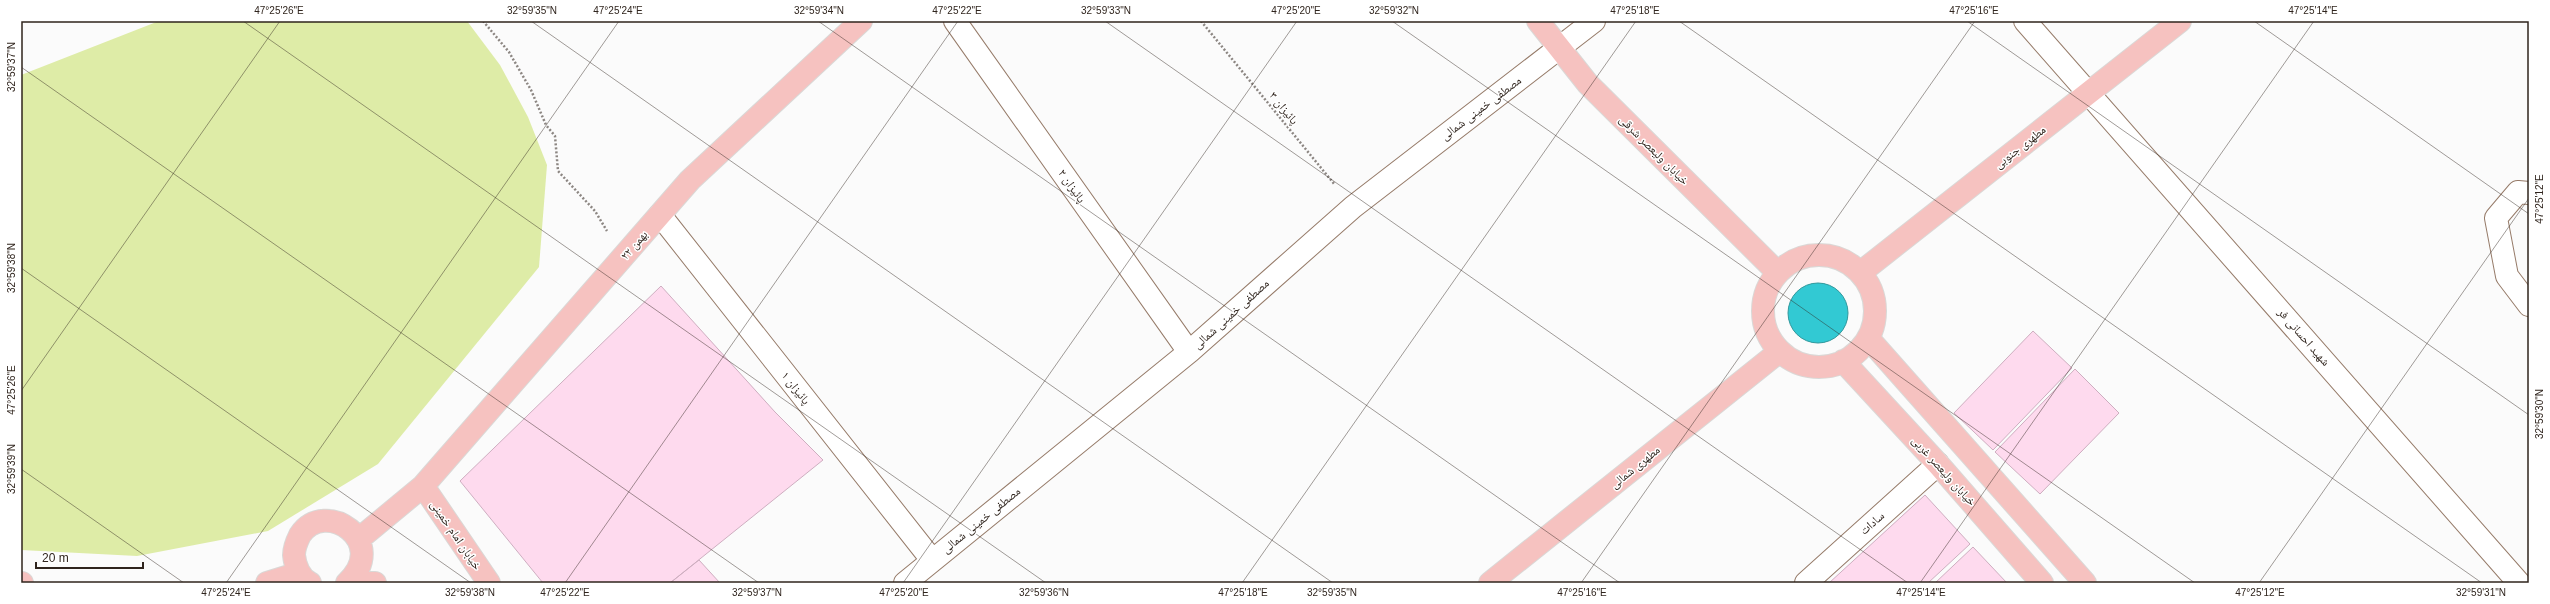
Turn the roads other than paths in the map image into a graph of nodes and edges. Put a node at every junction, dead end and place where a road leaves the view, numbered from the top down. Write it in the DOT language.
graph roads {
  1 [pos="861,21"];
  2 [pos="955,21"];
  3 [pos="1538,21"];
  4 [pos="1594,21"];
  5 [pos="2025,21"];
  6 [pos="2180,21"];
  7 [pos="1560,48"];
  8 [pos="2089,92"];
  9 [pos="2529,193"];
  10 [pos="660,215"];
  11 [pos="1777,272"];
  12 [pos="1860,273"];
  13 [pos="2529,305"];
  14 [pos="1868,338"];
  15 [pos="1189,352"];
  16 [pos="1780,352"];
  17 [pos="1844,361"];
  18 [pos="1938,464"];
  19 [pos="423,486"];
  20 [pos="358,539"];
  21 [pos="932,560"];
  22 [pos="304,578"];
  23 [pos="267,583"];
  24 [pos="347,583"];
  25 [pos="374,583"];
  26 [pos="489,583"];
  27 [pos="905,583"];
  28 [pos="1490,583"];
  29 [pos="1806,583"];
  30 [pos="2042,583"];
  31 [pos="2085,583"];
  32 [pos="2519,583"];
  1 -- 10 [label="main road, ۲۲ بهمن"];
  2 -- 15 [label="street, پائیزان ۲"];
  3 -- 7 [label="main road, خیابان ولیعصر شرقی"];
  4 -- 7 [label="street, مصطفی خمینی شمالی"];
  5 -- 8 [label="street, شهید احسانی فر"];
  6 -- 8 [label="main road, مطهری جنوبی"];
  7 -- 11 [label="main road, خیابان ولیعصر شرقی"];
  7 -- 15 [label="street, مصطفی خمینی شمالی"];
  8 -- 12 [label="main road, مطهری جنوبی"];
  8 -- 32 [label="street, شهید احسانی فر"];
  9 -- 13 [label="street"];
  10 -- 19 [label="main road, ۲۲ بهمن"];
  10 -- 21 [label="street, پائیزان ۱"];
  11 -- 12 [label="main road"];
  11 -- 16 [label="main road"];
  12 -- 14 [label="main road"];
  14 -- 17 [label="main road"];
  14 -- 31 [label="main road"];
  15 -- 21 [label="street, مصطفی خمینی شمالی"];
  16 -- 17 [label="main road"];
  16 -- 28 [label="main road, مطهری شمالی"];
  17 -- 18 [label="main road, خیابان ولیعصر غربی"];
  18 -- 29 [label="street, سادات"];
  18 -- 30 [label="main road, خیابان ولیعصر غربی"];
  19 -- 20 [label="main road, ۲۲ بهمن"];
  19 -- 26 [label="main road, خیابان امام خمینی"];
  20 -- 22 [label="main road"];
  20 -- 24 [label="main road"];
  21 -- 27 [label="street, مصطفی خمینی شمالی"];
  22 -- 23 [label="main road"];
  24 -- 25 [label="main road"];
}
